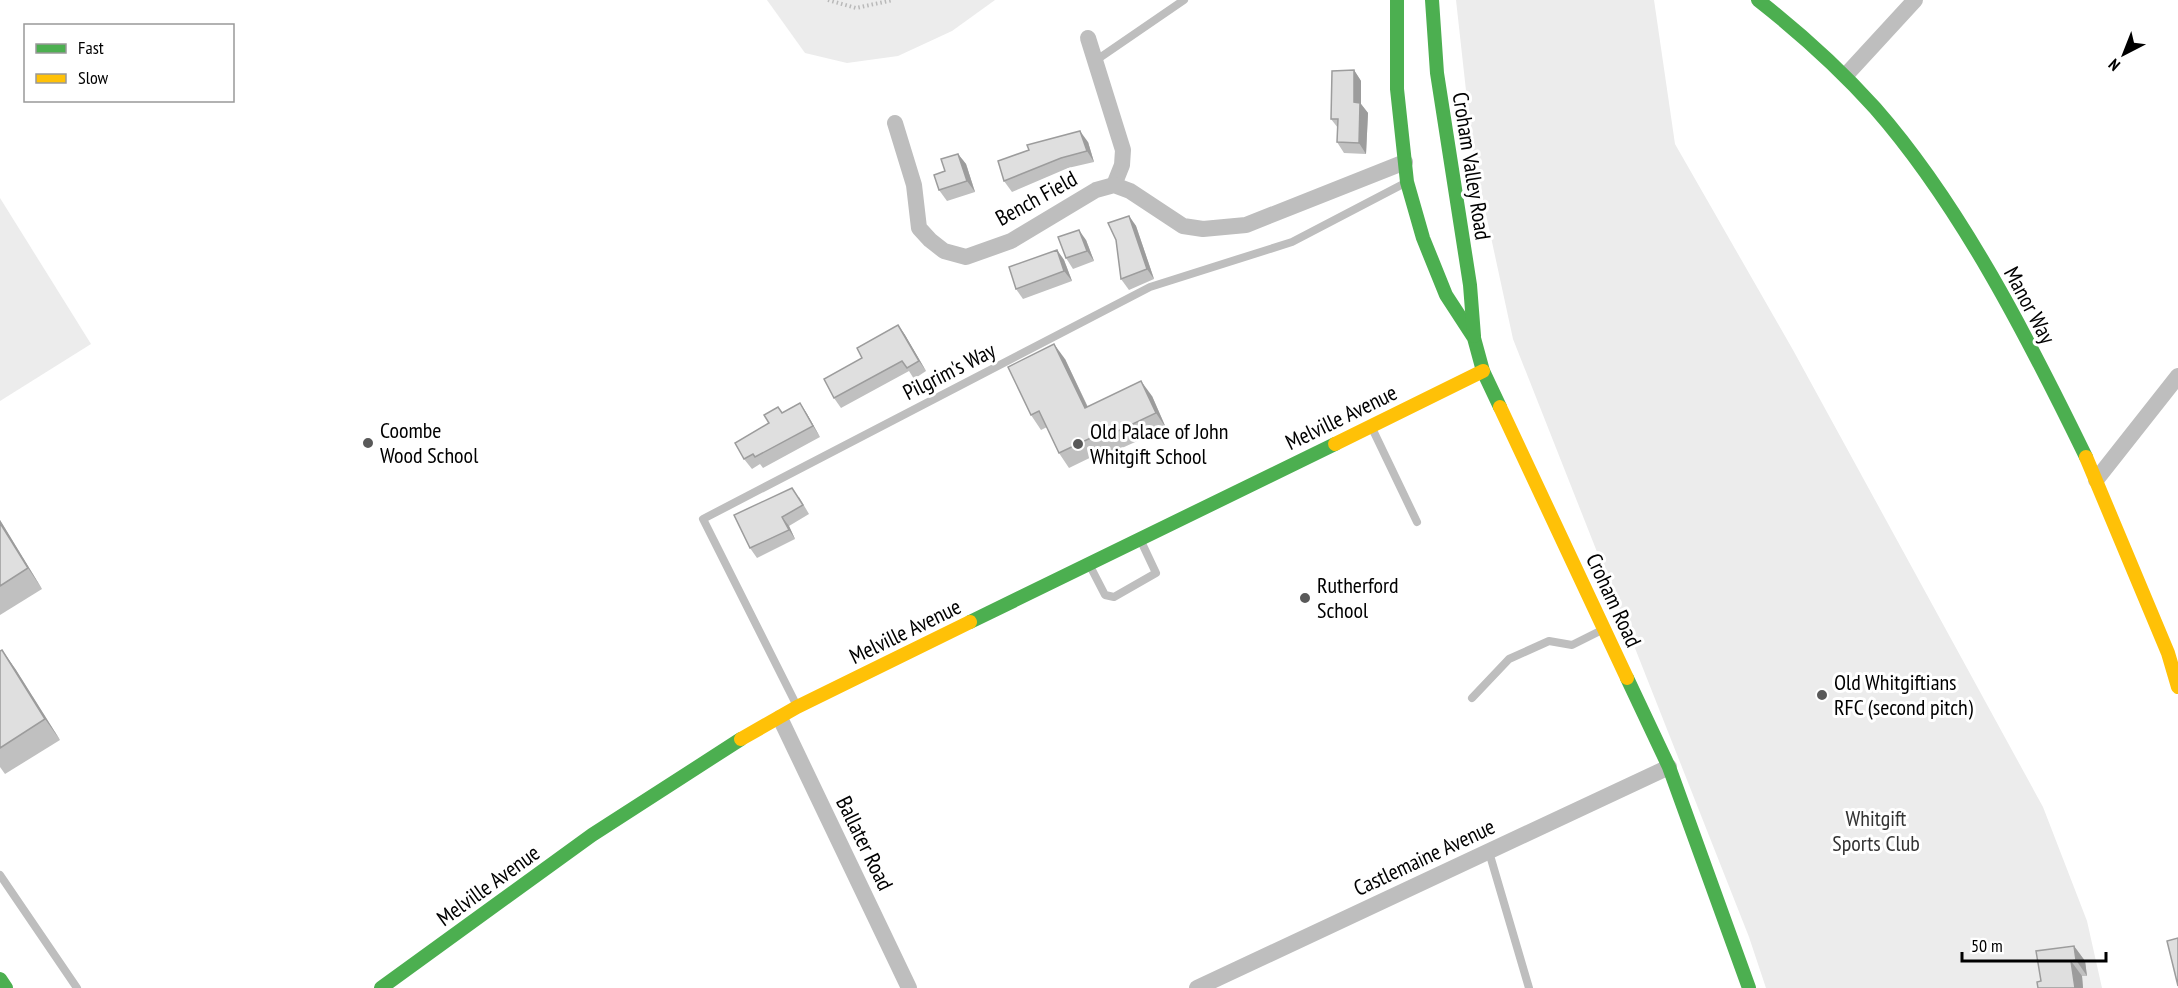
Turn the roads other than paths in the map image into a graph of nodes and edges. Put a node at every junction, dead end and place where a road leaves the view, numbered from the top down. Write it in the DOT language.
graph roads {
  1 [pos="1184,0"];
  2 [pos="1397,0"];
  3 [pos="1432,0"];
  4 [pos="1758,0"];
  5 [pos="1915,0"];
  6 [pos="1088,38"];
  7 [pos="1095,60"];
  8 [pos="1846,75"];
  9 [pos="895,123"];
  10 [pos="1405,162"];
  11 [pos="1407,182"];
  12 [pos="1114,185"];
  13 [pos="1474,338"];
  14 [pos="1483,371"];
  15 [pos="2178,376"];
  16 [pos="1371,426"];
  17 [pos="2096,480"];
  18 [pos="1417,522"];
  19 [pos="1140,539"];
  20 [pos="1089,564"];
  21 [pos="1605,628"];
  22 [pos="2178,687"];
  23 [pos="1472,698"];
  24 [pos="797,707"];
  25 [pos="780,718"];
  26 [pos="1669,767"];
  27 [pos="1489,852"];
  28 [pos="0,875"];
  29 [pos="0,979"];
  30 [pos="6,988"];
  31 [pos="76,988"];
  32 [pos="381,988"];
  33 [pos="909,988"];
  34 [pos="1197,988"];
  35 [pos="1529,988"];
  36 [pos="1749,988"];
  1 -- 7 [label="lane"];
  2 -- 10 [label="street"];
  3 -- 13 [label="street, Croham Valley Road"];
  4 -- 8 [label="street, Manor Way"];
  5 -- 8 [label="street"];
  6 -- 7 [label="street, Bench Field"];
  7 -- 12 [label="street, Bench Field"];
  8 -- 17 [label="street, Manor Way"];
  9 -- 12 [label="street, Bench Field"];
  10 -- 11 [label="street"];
  10 -- 12 [label="street, Bench Field"];
  11 -- 13 [label="street, Croham Road"];
  11 -- 24 [label="lane, Pilgrim's Way"];
  13 -- 14 [label="street, Croham Road"];
  14 -- 16 [label="street, Melville Avenue"];
  14 -- 21 [label="street, Croham Road"];
  15 -- 17 [label="street"];
  16 -- 18 [label="lane"];
  16 -- 19 [label="street, Melville Avenue"];
  17 -- 22 [label="street, Manor Way"];
  19 -- 20 [label="street, Melville Avenue"];
  19 -- 20 [label="lane"];
  20 -- 24 [label="street, Melville Avenue"];
  21 -- 23 [label="lane"];
  21 -- 26 [label="street, Croham Road"];
  24 -- 25 [label="street, Melville Avenue"];
  25 -- 32 [label="street, Melville Avenue"];
  25 -- 33 [label="street, Ballater Road"];
  26 -- 27 [label="street, Castlemaine Avenue"];
  26 -- 36 [label="street, Croham Road"];
  27 -- 34 [label="street, Castlemaine Avenue"];
  27 -- 35 [label="lane"];
  28 -- 31 [label="lane"];
  29 -- 30 [label="street"];
}
